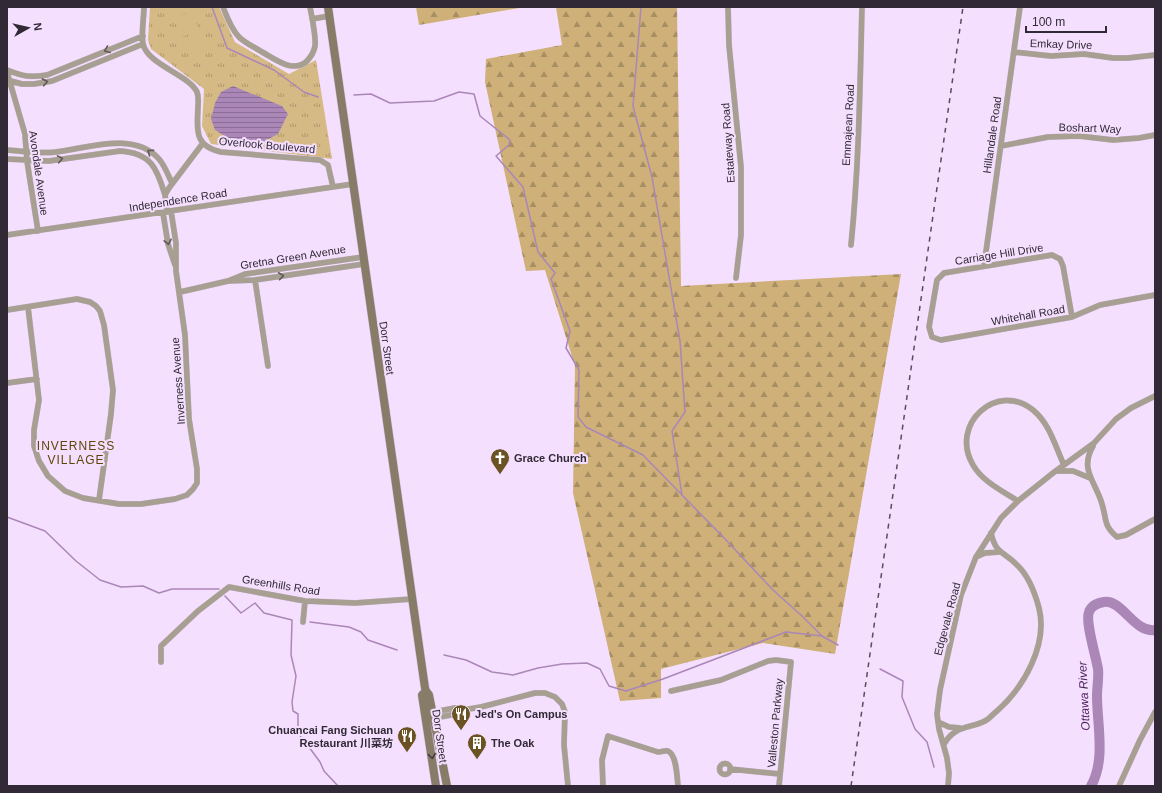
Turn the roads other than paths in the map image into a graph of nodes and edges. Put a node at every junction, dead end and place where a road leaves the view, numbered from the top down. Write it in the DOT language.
graph roads {
  1 [pos="144,7"];
  2 [pos="223,7"];
  3 [pos="310,7"];
  4 [pos="328,7"];
  5 [pos="728,7"];
  6 [pos="862,7"];
  7 [pos="1020,7"];
  8 [pos="329,16"];
  9 [pos="312,19"];
  10 [pos="144,36"];
  11 [pos="143,44"];
  12 [pos="1014,52"];
  13 [pos="1155,55"];
  14 [pos="7,71"];
  15 [pos="8,81"];
  16 [pos="1155,135"];
  17 [pos="202,143"];
  18 [pos="1001,146"];
  19 [pos="7,150"];
  20 [pos="26,152"];
  21 [pos="7,159"];
  22 [pos="27,161"];
  23 [pos="172,183"];
  24 [pos="353,184"];
  25 [pos="333,186"];
  26 [pos="165,195"];
  27 [pos="167,212"];
  28 [pos="38,231"];
  29 [pos="7,235"];
  30 [pos="851,245"];
  31 [pos="363,260"];
  32 [pos="984,266"];
  33 [pos="259,272"];
  34 [pos="248,273"];
  35 [pos="736,278"];
  36 [pos="258,280"];
  37 [pos="228,281"];
  38 [pos="249,281"];
  39 [pos="180,292"];
  40 [pos="1155,295"];
  41 [pos="28,307"];
  42 [pos="932,308"];
  43 [pos="7,310"];
  44 [pos="1072,317"];
  45 [pos="268,366"];
  46 [pos="37,379"];
  47 [pos="7,383"];
  48 [pos="1155,396"];
  49 [pos="1094,444"];
  50 [pos="1064,465"];
  51 [pos="1053,473"];
  52 [pos="1090,478"];
  53 [pos="99,500"];
  54 [pos="1018,501"];
  55 [pos="1155,519"];
  56 [pos="991,533"];
  57 [pos="999,552"];
  58 [pos="976,557"];
  59 [pos="412,599"];
  60 [pos="305,602"];
  61 [pos="303,622"];
  62 [pos="161,662"];
  63 [pos="426,691"];
  64 [pos="671,691"];
  65 [pos="1155,712"];
  66 [pos="435,715"];
  67 [pos="938,722"];
  68 [pos="960,728"];
  69 [pos="944,744"];
  70 [pos="730,769"];
  71 [pos="780,774"];
  72 [pos="436,786"];
  73 [pos="447,786"];
  74 [pos="568,786"];
  75 [pos="603,786"];
  76 [pos="678,786"];
  77 [pos="779,786"];
  78 [pos="948,786"];
  79 [pos="1119,786"];
  1 -- 10 [label="street"];
  2 -- 9 [label="street"];
  3 -- 9 [label="street"];
  4 -- 8 [label="main road, Dorr Street"];
  5 -- 35 [label="street, Estateway Road"];
  6 -- 30 [label="street, Emmajean Road"];
  7 -- 12 [label="street, Hillandale Road"];
  8 -- 9 [label="street"];
  8 -- 24 [label="main road, Dorr Street"];
  10 -- 11 [label="street"];
  10 -- 14 [label="street, one-way"];
  15 -- 11 [label="street, one-way"];
  11 -- 17 [label="street, Overlook Boulevard"];
  12 -- 13 [label="street, Emkay Drive"];
  12 -- 18 [label="street, Hillandale Road"];
  14 -- 15 [label="street, Avondale Avenue"];
  15 -- 20 [label="street, Avondale Avenue"];
  16 -- 18 [label="street, Boshart Way"];
  17 -- 23 [label="street"];
  17 -- 25 [label="street, Overlook Boulevard"];
  18 -- 32 [label="street, Hillandale Road"];
  19 -- 20 [label="street"];
  20 -- 22 [label="street, Avondale Avenue"];
  23 -- 20 [label="street, one-way"];
  21 -- 22 [label="street, Inverness Avenue"];
  22 -- 26 [label="street, Inverness Avenue, one-way"];
  22 -- 28 [label="street, Avondale Avenue"];
  23 -- 26 [label="street"];
  24 -- 25 [label="street, Independence Road"];
  24 -- 31 [label="main road, Dorr Street"];
  25 -- 27 [label="street, Independence Road"];
  26 -- 27 [label="street, Inverness Avenue"];
  27 -- 28 [label="street, Independence Road"];
  27 -- 39 [label="street, Inverness Avenue"];
  28 -- 29 [label="street, Independence Road"];
  31 -- 33 [label="street, Gretna Green Avenue"];
  36 -- 31 [label="street, Gretna Green Avenue, one-way"];
  31 -- 59 [label="main road, Dorr Street"];
  32 -- 42 [label="street, Carriage Hill Drive"];
  32 -- 44 [label="street, Carriage Hill Drive"];
  33 -- 34 [label="street, Gretna Green Avenue"];
  33 -- 36 [label="street"];
  34 -- 37 [label="street, Gretna Green Avenue"];
  34 -- 38 [label="street"];
  36 -- 38 [label="street, Gretna Green Avenue"];
  36 -- 45 [label="street"];
  37 -- 38 [label="street, Gretna Green Avenue"];
  37 -- 39 [label="street, Gretna Green Avenue"];
  39 -- 53 [label="street, Inverness Avenue"];
  40 -- 44 [label="street, Whitehall Road"];
  41 -- 43 [label="street"];
  41 -- 46 [label="street"];
  41 -- 53 [label="street"];
  42 -- 44 [label="street, Whitehall Road"];
  46 -- 47 [label="street"];
  46 -- 53 [label="street"];
  48 -- 49 [label="street, Edgevale Road"];
  49 -- 50 [label="street, Edgevale Road"];
  49 -- 52 [label="street"];
  50 -- 51 [label="street, Edgevale Road"];
  50 -- 54 [label="street"];
  51 -- 52 [label="street"];
  51 -- 54 [label="street, Edgevale Road"];
  52 -- 55 [label="street"];
  54 -- 56 [label="street, Edgevale Road"];
  56 -- 57 [label="street"];
  56 -- 58 [label="street, Edgevale Road"];
  57 -- 58 [label="street"];
  57 -- 68 [label="street"];
  58 -- 67 [label="street, Edgevale Road"];
  59 -- 60 [label="street, Greenhills Road"];
  59 -- 63 [label="main road, Dorr Street"];
  60 -- 61 [label="street"];
  60 -- 62 [label="street, Greenhills Road"];
  63 -- 66 [label="main road, Dorr Street"];
  63 -- 72 [label="main road, Dorr Street, one-way"];
  64 -- 71 [label="street, Valleston Parkway"];
  65 -- 79 [label="street"];
  66 -- 73 [label="main road, Dorr Street"];
  66 -- 74 [label="street"];
  67 -- 68 [label="street"];
  67 -- 69 [label="street, Edgevale Road"];
  68 -- 69 [label="street"];
  69 -- 78 [label="street, Edgevale Road"];
  70 -- 71 [label="street"];
  71 -- 77 [label="street, Valleston Parkway"];
  75 -- 76 [label="street"];
}
